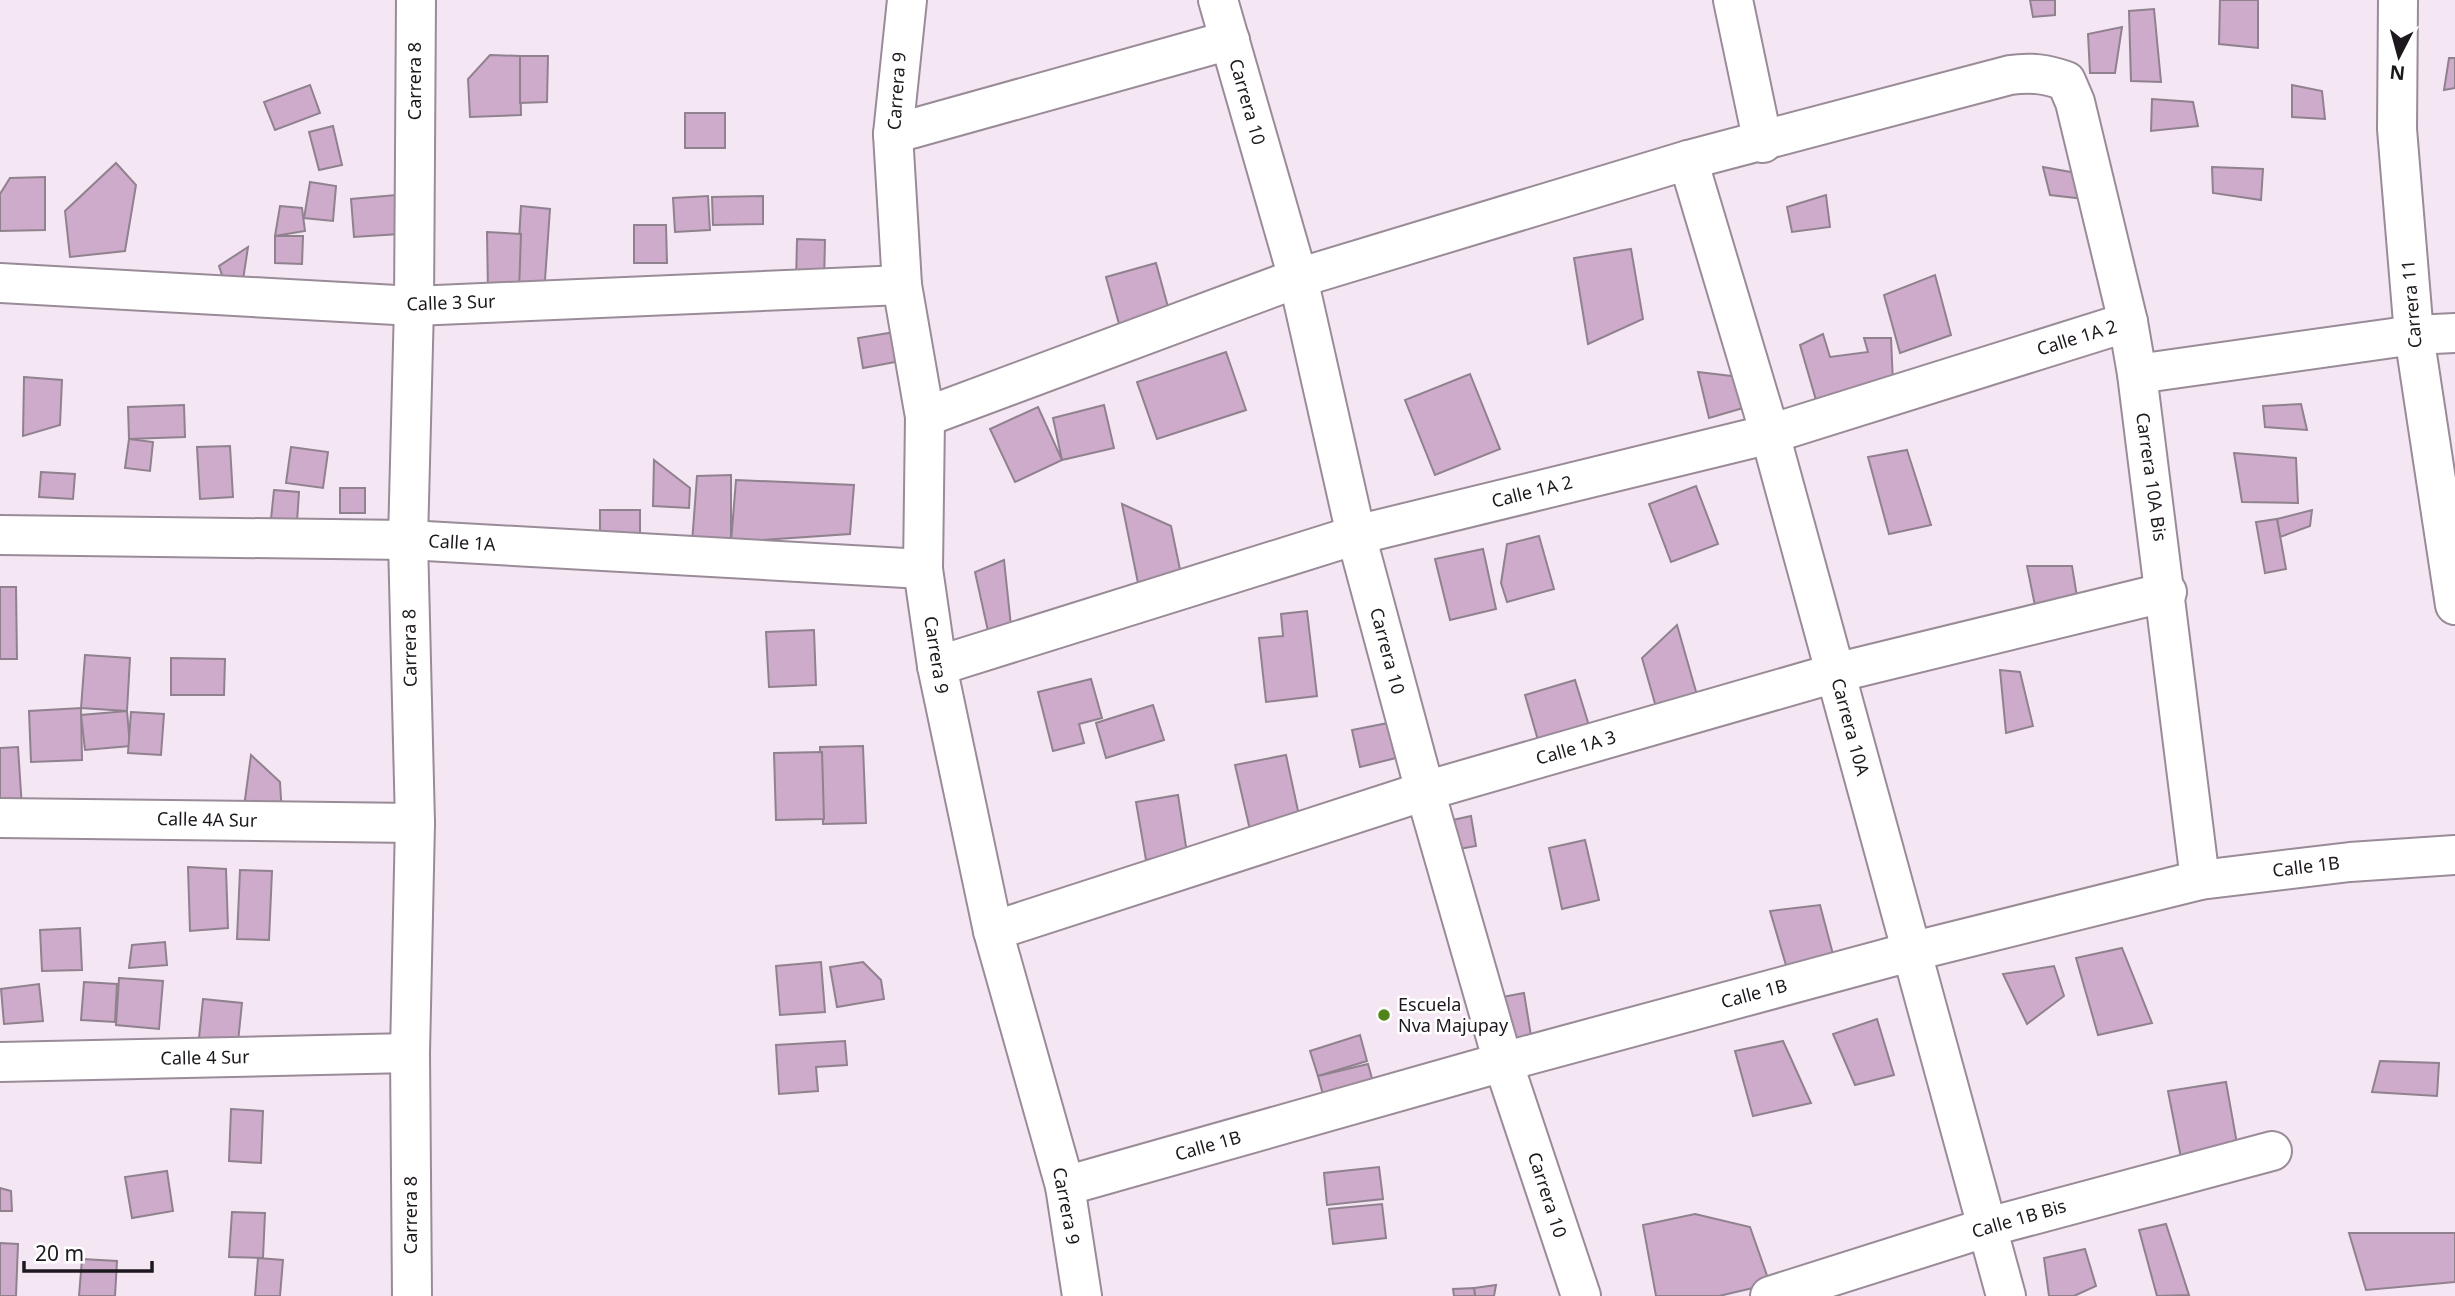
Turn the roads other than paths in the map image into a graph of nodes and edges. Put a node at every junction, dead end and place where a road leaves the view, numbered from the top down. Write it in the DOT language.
graph roads {
  1 [pos="416,0"];
  2 [pos="906,0"];
  3 [pos="1219,0"];
  4 [pos="1733,0"];
  5 [pos="2398,0"];
  6 [pos="1230,40"];
  7 [pos="893,134"];
  8 [pos="1763,143"];
  9 [pos="1688,160"];
  10 [pos="1298,278"];
  11 [pos="0,283"];
  12 [pos="902,285"];
  13 [pos="414,306"];
  14 [pos="2128,322"];
  15 [pos="2455,333"];
  16 [pos="2414,335"];
  17 [pos="2137,374"];
  18 [pos="925,417"];
  19 [pos="1770,433"];
  20 [pos="0,535"];
  21 [pos="1356,535"];
  22 [pos="408,540"];
  23 [pos="923,569"];
  24 [pos="2454,586"];
  25 [pos="2167,592"];
  26 [pos="937,666"];
  27 [pos="1835,673"];
  28 [pos="1425,791"];
  29 [pos="0,818"];
  30 [pos="415,823"];
  31 [pos="2455,855"];
  32 [pos="2200,880"];
  33 [pos="993,931"];
  34 [pos="1910,952"];
  35 [pos="410,1054"];
  36 [pos="0,1062"];
  37 [pos="1503,1062"];
  38 [pos="2272,1151"];
  39 [pos="1065,1186"];
  40 [pos="1989,1227"];
  41 [pos="412,1296"];
  42 [pos="1082,1296"];
  43 [pos="1581,1296"];
  44 [pos="1770,1296"];
  45 [pos="2006,1296"];
  1 -- 13 [label="street, Carrera 8"];
  2 -- 7 [label="street, Carrera 9"];
  3 -- 6 [label="street, Carrera 10"];
  4 -- 8 [label="street"];
  5 -- 16 [label="street, Carrera 11"];
  6 -- 7 [label="street"];
  6 -- 10 [label="street, Carrera 10"];
  7 -- 12 [label="street, Carrera 9"];
  8 -- 9 [label="street"];
  8 -- 14 [label="street, Carrera 10A Bis"];
  9 -- 10 [label="street"];
  9 -- 19 [label="street, Carrera 10A"];
  10 -- 18 [label="street"];
  10 -- 21 [label="street, Carrera 10"];
  11 -- 13 [label="street, Calle 3 Sur"];
  12 -- 13 [label="street, Calle 3 Sur"];
  12 -- 18 [label="street, Carrera 9"];
  13 -- 22 [label="street, Carrera 8"];
  14 -- 17 [label="street, Carrera 10A Bis"];
  14 -- 19 [label="street, Calle 1A 2"];
  15 -- 16 [label="street"];
  16 -- 17 [label="street"];
  16 -- 24 [label="street, Carrera 11"];
  17 -- 25 [label="street, Carrera 10A Bis"];
  18 -- 23 [label="street, Carrera 9"];
  19 -- 21 [label="street, Calle 1A 2"];
  19 -- 27 [label="street, Carrera 10A"];
  20 -- 22 [label="street, Calle 1A"];
  21 -- 26 [label="street, Calle 1A 2"];
  21 -- 28 [label="street, Carrera 10"];
  22 -- 23 [label="street, Calle 1A"];
  22 -- 30 [label="street, Carrera 8"];
  23 -- 26 [label="street, Carrera 9"];
  25 -- 27 [label="street, Calle 1A 3"];
  25 -- 32 [label="street, Carrera 10A Bis"];
  26 -- 33 [label="street, Carrera 9"];
  27 -- 28 [label="street, Calle 1A 3"];
  27 -- 34 [label="street, Carrera 10A"];
  28 -- 33 [label="street, Calle 1A 3"];
  28 -- 37 [label="street, Carrera 10"];
  29 -- 30 [label="street, Calle 4A Sur"];
  30 -- 35 [label="street, Carrera 8"];
  31 -- 32 [label="street, Calle 1B"];
  32 -- 34 [label="street, Calle 1B"];
  33 -- 39 [label="street, Carrera 9"];
  34 -- 37 [label="street, Calle 1B"];
  34 -- 40 [label="street, Carrera 10A"];
  35 -- 36 [label="street, Calle 4 Sur"];
  35 -- 41 [label="street, Carrera 8"];
  37 -- 39 [label="street, Calle 1B"];
  37 -- 43 [label="street, Carrera 10"];
  38 -- 40 [label="street, Calle 1B Bis"];
  39 -- 42 [label="street, Carrera 9"];
  40 -- 44 [label="street, Calle 1B Bis"];
  40 -- 45 [label="street, Carrera 10A"];
}
